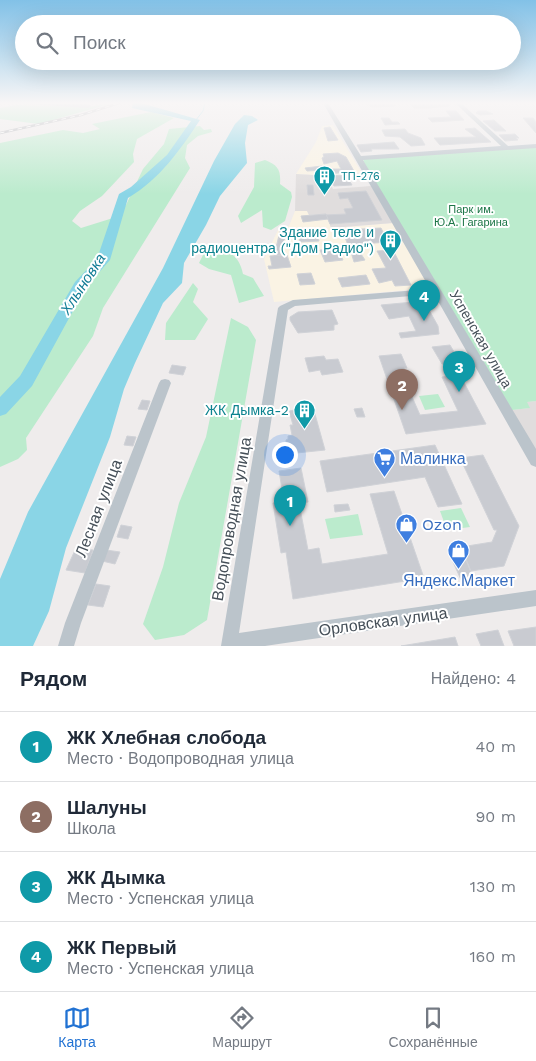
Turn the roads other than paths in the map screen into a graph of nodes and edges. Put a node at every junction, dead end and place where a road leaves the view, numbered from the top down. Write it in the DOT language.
graph roads {
  1 [pos="343,133"];
  2 [pos="490,133"];
  3 [pos="536,146"];
  4 [pos="506,148"];
  5 [pos="359,158"];
  6 [pos="438,292"];
  7 [pos="165,383"];
  8 [pos="536,461"];
  9 [pos="536,598"];
  10 [pos="229,645"];
  11 [pos="66,646"];
  1 -- 5 [label="street, Успенская улица"];
  2 -- 4 [label="street"];
  3 -- 4 [label="street"];
  4 -- 5 [label="street"];
  5 -- 6 [label="street, Успенская улица"];
  6 -- 8 [label="street, Успенская улица"];
  6 -- 10 [label="street, Водопроводная улица"];
  7 -- 11 [label="street, Лесная улица"];
  9 -- 10 [label="street, Орловская улица"];
}
